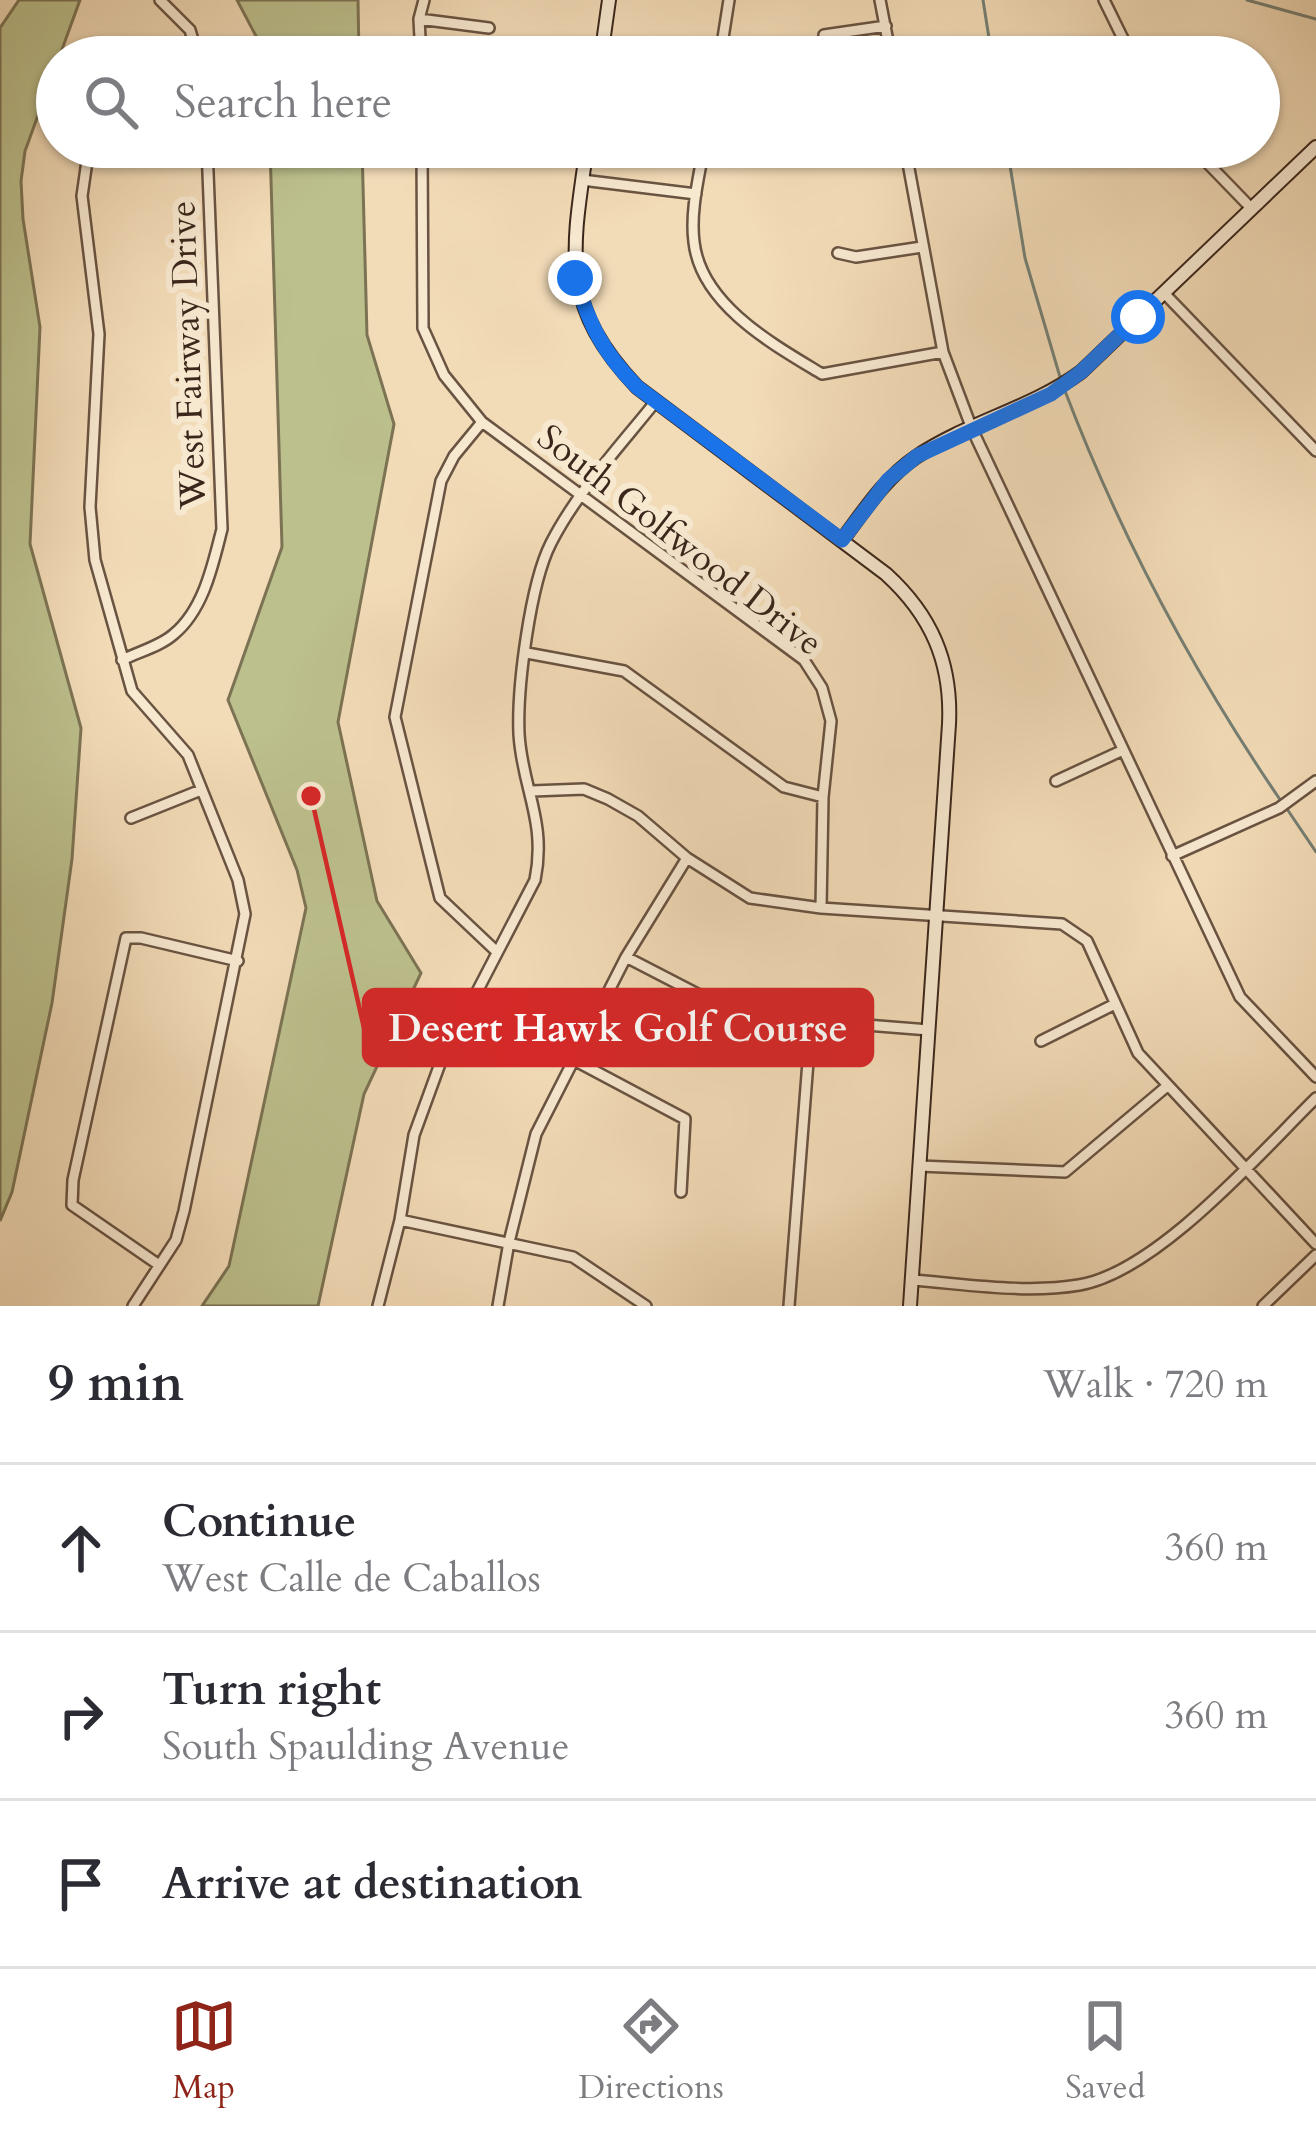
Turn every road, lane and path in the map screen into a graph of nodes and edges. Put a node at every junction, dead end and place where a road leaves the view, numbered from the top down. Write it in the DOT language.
graph roads {
  1 [pos="160,0"];
  2 [pos="424,0"];
  3 [pos="609,0"];
  4 [pos="729,0"];
  5 [pos="880,0"];
  6 [pos="1104,0"];
  7 [pos="419,19"];
  8 [pos="886,26"];
  9 [pos="489,28"];
  10 [pos="824,35"];
  11 [pos="192,36"];
  12 [pos="420,36"];
  13 [pos="604,36"];
  14 [pos="723,36"];
  15 [pos="888,36"];
  16 [pos="1122,36"];
  17 [pos="1316,146"];
  18 [pos="84,168"];
  19 [pos="207,168"];
  20 [pos="422,168"];
  21 [pos="584,168"];
  22 [pos="700,168"];
  23 [pos="909,168"];
  24 [pos="1212,168"];
  25 [pos="582,180"];
  26 [pos="696,194"];
  27 [pos="1251,208"];
  28 [pos="922,247"];
  29 [pos="838,253"];
  30 [pos="1165,293"];
  31 [pos="943,352"];
  32 [pos="656,401"];
  33 [pos="482,422"];
  34 [pos="972,429"];
  35 [pos="1316,451"];
  36 [pos="583,494"];
  37 [pos="842,540"];
  38 [pos="527,653"];
  39 [pos="122,660"];
  40 [pos="1121,751"];
  41 [pos="1056,781"];
  42 [pos="1316,781"];
  43 [pos="201,790"];
  44 [pos="532,791"];
  45 [pos="824,797"];
  46 [pos="131,818"];
  47 [pos="1172,856"];
  48 [pos="687,859"];
  49 [pos="821,908"];
  50 [pos="936,916"];
  51 [pos="497,952"];
  52 [pos="626,957"];
  53 [pos="238,962"];
  54 [pos="1113,1005"];
  55 [pos="811,1023"];
  56 [pos="928,1030"];
  57 [pos="1041,1041"];
  58 [pos="574,1060"];
  59 [pos="1316,1077"];
  60 [pos="1166,1087"];
  61 [pos="1316,1098"];
  62 [pos="919,1166"];
  63 [pos="1245,1167"];
  64 [pos="681,1192"];
  65 [pos="400,1220"];
  66 [pos="509,1242"];
  67 [pos="1316,1244"];
  68 [pos="1316,1256"];
  69 [pos="159,1265"];
  70 [pos="912,1280"];
  71 [pos="1042,1289"];
  72 [pos="133,1306"];
  73 [pos="378,1306"];
  74 [pos="498,1306"];
  75 [pos="646,1306"];
  76 [pos="789,1306"];
  77 [pos="910,1306"];
  78 [pos="1042,1306"];
  79 [pos="1263,1306"];
  1 -- 11 [label="street"];
  2 -- 7 [label="street"];
  3 -- 13 [label="street"];
  4 -- 14 [label="street"];
  5 -- 8 [label="street"];
  6 -- 16 [label="street"];
  7 -- 9 [label="street"];
  7 -- 12 [label="street"];
  8 -- 10 [label="street"];
  8 -- 15 [label="street"];
  17 -- 27 [label="street"];
  18 -- 39 [label="street"];
  19 -- 39 [label="street, West Fairway Drive"];
  20 -- 33 [label="street, South Golfwood Drive"];
  21 -- 25 [label="street"];
  22 -- 26 [label="street"];
  23 -- 28 [label="street"];
  24 -- 27 [label="street"];
  25 -- 26 [label="street"];
  25 -- 32 [label="street"];
  26 -- 31 [label="street"];
  27 -- 30 [label="street"];
  28 -- 29 [label="street"];
  28 -- 31 [label="street"];
  30 -- 34 [label="street"];
  30 -- 35 [label="street"];
  31 -- 34 [label="street"];
  32 -- 36 [label="street"];
  32 -- 37 [label="street"];
  33 -- 36 [label="street, South Golfwood Drive"];
  33 -- 51 [label="street"];
  34 -- 37 [label="street"];
  34 -- 40 [label="street"];
  36 -- 38 [label="street"];
  36 -- 45 [label="street, South Golfwood Drive"];
  37 -- 50 [label="street"];
  38 -- 44 [label="street"];
  38 -- 45 [label="street"];
  39 -- 43 [label="street"];
  40 -- 41 [label="street"];
  40 -- 47 [label="street"];
  42 -- 47 [label="street"];
  43 -- 46 [label="street"];
  43 -- 53 [label="street"];
  44 -- 48 [label="street"];
  44 -- 51 [label="street"];
  45 -- 49 [label="street, South Golfwood Drive"];
  47 -- 59 [label="street"];
  48 -- 49 [label="street"];
  48 -- 52 [label="street"];
  49 -- 50 [label="street"];
  50 -- 54 [label="street"];
  50 -- 56 [label="street"];
  51 -- 65 [label="street"];
  52 -- 55 [label="street"];
  52 -- 58 [label="street"];
  53 -- 69 [label="street"];
  53 -- 69 [label="street"];
  54 -- 57 [label="street"];
  54 -- 60 [label="street"];
  55 -- 56 [label="street"];
  55 -- 76 [label="street"];
  56 -- 62 [label="street"];
  58 -- 64 [label="street"];
  58 -- 66 [label="street"];
  60 -- 62 [label="street"];
  60 -- 63 [label="street"];
  61 -- 63 [label="street"];
  62 -- 70 [label="street"];
  63 -- 67 [label="street"];
  63 -- 71 [label="street"];
  65 -- 66 [label="street"];
  65 -- 73 [label="street"];
  66 -- 74 [label="street"];
  66 -- 75 [label="street"];
  68 -- 79 [label="street"];
  69 -- 72 [label="street"];
  70 -- 71 [label="street"];
  70 -- 77 [label="street"];
  71 -- 78 [label="street"];
}
